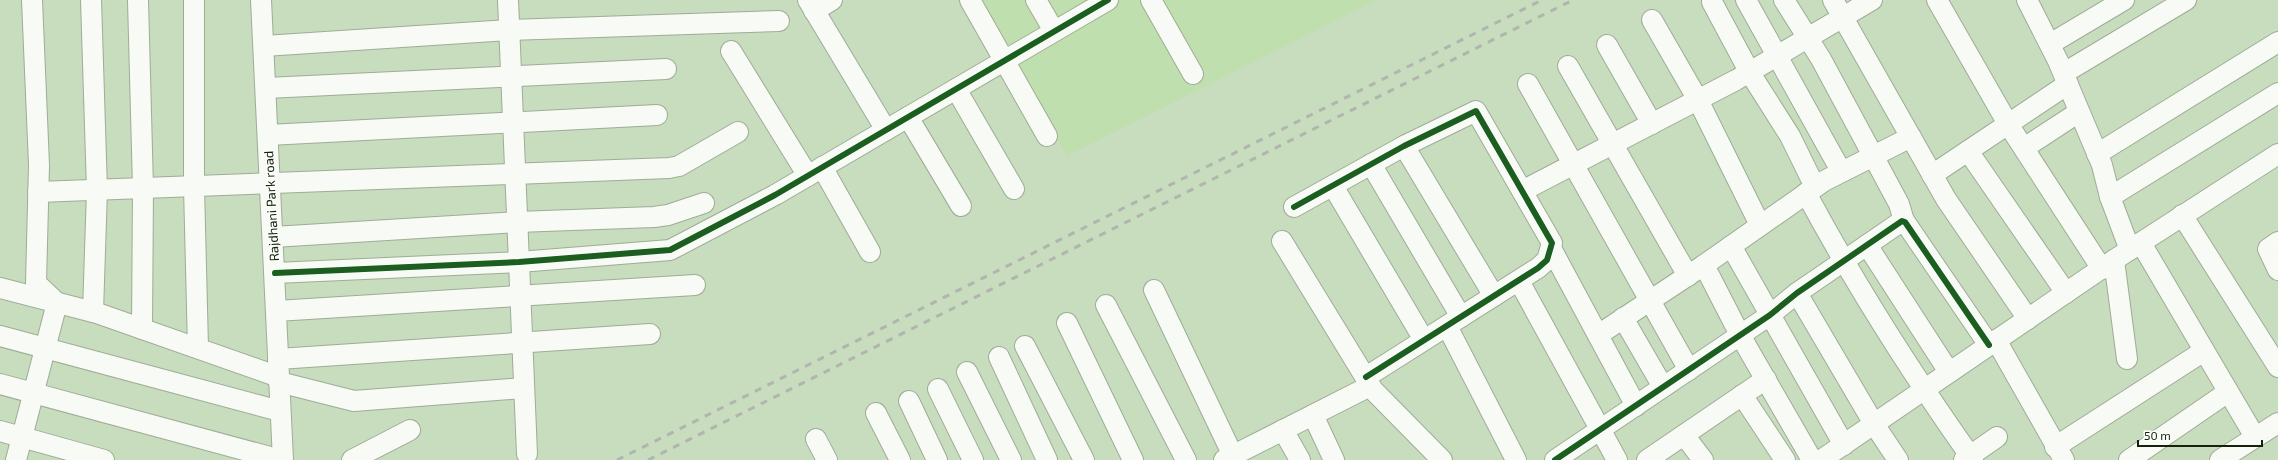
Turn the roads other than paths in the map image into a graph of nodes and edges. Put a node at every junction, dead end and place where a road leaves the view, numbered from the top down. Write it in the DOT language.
graph roads {
  1 [pos="32,0"];
  2 [pos="90,0"];
  3 [pos="138,0"];
  4 [pos="194,0"];
  5 [pos="261,0"];
  6 [pos="508,0"];
  7 [pos="832,0"];
  8 [pos="970,0"];
  9 [pos="1036,0"];
  10 [pos="1152,0"];
  11 [pos="1746,0"];
  12 [pos="1784,0"];
  13 [pos="1832,0"];
  14 [pos="1872,0"];
  15 [pos="1937,0"];
  16 [pos="2027,0"];
  17 [pos="2124,0"];
  18 [pos="2186,0"];
  19 [pos="1712,2"];
  20 [pos="1095,3"];
  21 [pos="811,5"];
  22 [pos="1842,17"];
  23 [pos="1652,20"];
  24 [pos="779,21"];
  25 [pos="509,30"];
  26 [pos="1054,31"];
  27 [pos="1806,38"];
  28 [pos="2278,42"];
  29 [pos="2050,44"];
  30 [pos="1607,45"];
  31 [pos="264,46"];
  32 [pos="731,51"];
  33 [pos="1778,55"];
  34 [pos="1005,60"];
  35 [pos="1568,66"];
  36 [pos="666,69"];
  37 [pos="1750,73"];
  38 [pos="1193,74"];
  39 [pos="511,76"];
  40 [pos="2066,79"];
  41 [pos="1528,84"];
  42 [pos="266,88"];
  43 [pos="956,89"];
  44 [pos="2278,93"];
  45 [pos="1698,100"];
  46 [pos="2079,112"];
  47 [pos="657,115"];
  48 [pos="908,117"];
  49 [pos="513,124"];
  50 [pos="1652,124"];
  51 [pos="2008,124"];
  52 [pos="886,130"];
  53 [pos="738,132"];
  54 [pos="268,135"];
  55 [pos="1047,136"];
  56 [pos="1911,137"];
  57 [pos="1613,144"];
  58 [pos="1404,146"];
  59 [pos="2024,148"];
  60 [pos="1968,151"];
  61 [pos="2097,154"];
  62 [pos="2278,154"];
  63 [pos="1873,157"];
  64 [pos="1371,164"];
  65 [pos="1574,164"];
  66 [pos="815,171"];
  67 [pos="1841,171"];
  68 [pos="515,172"];
  69 [pos="1932,175"];
  70 [pos="271,184"];
  71 [pos="1333,186"];
  72 [pos="194,187"];
  73 [pos="143,188"];
  74 [pos="1014,189"];
  75 [pos="97,190"];
  76 [pos="1811,190"];
  77 [pos="1522,191"];
  78 [pos="38,192"];
  79 [pos="2110,197"];
  80 [pos="704,203"];
  81 [pos="960,206"];
  82 [pos="1294,207"];
  83 [pos="2182,215"];
  84 [pos="1904,221"];
  85 [pos="517,222"];
  86 [pos="1760,224"];
  87 [pos="273,237"];
  88 [pos="1282,241"];
  89 [pos="2278,242"];
  90 [pos="1731,246"];
  91 [pos="1867,246"];
  92 [pos="1552,250"];
  93 [pos="870,252"];
  94 [pos="2122,256"];
  95 [pos="519,262"];
  96 [pos="1843,262"];
  97 [pos="2278,270"];
  98 [pos="1696,271"];
  99 [pos="275,273"];
  100 [pos="1519,281"];
  101 [pos="695,285"];
  102 [pos="0,288"];
  103 [pos="1154,290"];
  104 [pos="1797,293"];
  105 [pos="2066,293"];
  106 [pos="1494,296"];
  107 [pos="520,297"];
  108 [pos="1649,301"];
  109 [pos="57,304"];
  110 [pos="1106,305"];
  111 [pos="276,311"];
  112 [pos="93,312"];
  113 [pos="1770,315"];
  114 [pos="1623,318"];
  115 [pos="2028,319"];
  116 [pos="1454,321"];
  117 [pos="1067,323"];
  118 [pos="142,329"];
  119 [pos="650,334"];
  120 [pos="1598,335"];
  121 [pos="1740,335"];
  122 [pos="0,336"];
  123 [pos="1424,340"];
  124 [pos="522,342"];
  125 [pos="1993,343"];
  126 [pos="1025,346"];
  127 [pos="45,348"];
  128 [pos="198,348"];
  129 [pos="2204,351"];
  130 [pos="999,357"];
  131 [pos="2127,359"];
  132 [pos="2278,367"];
  133 [pos="1689,370"];
  134 [pos="279,372"];
  135 [pos="967,372"];
  136 [pos="1949,372"];
  137 [pos="1766,379"];
  138 [pos="1368,381"];
  139 [pos="0,384"];
  140 [pos="1663,387"];
  141 [pos="524,388"];
  142 [pos="938,389"];
  143 [pos="1924,390"];
  144 [pos="2228,392"];
  145 [pos="34,393"];
  146 [pos="1742,395"];
  147 [pos="909,401"];
  148 [pos="1636,406"];
  149 [pos="280,411"];
  150 [pos="876,413"];
  151 [pos="1313,415"];
  152 [pos="2278,423"];
  153 [pos="1874,424"];
  154 [pos="1600,429"];
  155 [pos="410,430"];
  156 [pos="1283,430"];
  157 [pos="0,431"];
  158 [pos="1684,435"];
  159 [pos="22,437"];
  160 [pos="1997,437"];
  161 [pos="2255,437"];
  162 [pos="816,439"];
  163 [pos="1844,445"];
  164 [pos="2060,453"];
  165 [pos="527,454"];
  166 [pos="1231,458"];
  167 [pos="1969,459"];
  168 [pos="16,460"];
  169 [pos="104,460"];
  170 [pos="282,460"];
  171 [pos="352,460"];
  172 [pos="827,460"];
  173 [pos="900,460"];
  174 [pos="937,460"];
  175 [pos="973,460"];
  176 [pos="1011,460"];
  177 [pos="1047,460"];
  178 [pos="1084,460"];
  179 [pos="1133,460"];
  180 [pos="1186,460"];
  181 [pos="1300,460"];
  182 [pos="1334,460"];
  183 [pos="1442,460"];
  184 [pos="1516,460"];
  185 [pos="1556,460"];
  186 [pos="1617,460"];
  187 [pos="1647,460"];
  188 [pos="1703,460"];
  189 [pos="1785,460"];
  190 [pos="1812,460"];
  191 [pos="1821,460"];
  192 [pos="1898,460"];
  193 [pos="2129,460"];
  194 [pos="2220,460"];
  1 -- 78 [label="street"];
  2 -- 75 [label="street"];
  3 -- 73 [label="street"];
  4 -- 72 [label="street"];
  5 -- 31 [label="street, Rajdhani Park road"];
  6 -- 25 [label="street"];
  7 -- 21 [label="street"];
  8 -- 34 [label="street"];
  9 -- 26 [label="street"];
  10 -- 38 [label="street"];
  11 -- 33 [label="street"];
  12 -- 27 [label="street"];
  13 -- 22 [label="street"];
  14 -- 22 [label="street"];
  15 -- 51 [label="street"];
  16 -- 29 [label="street"];
  17 -- 29 [label="street"];
  18 -- 40 [label="street"];
  19 -- 37 [label="street"];
  20 -- 26 [label="street"];
  21 -- 52 [label="street"];
  22 -- 27 [label="street"];
  22 -- 56 [label="street"];
  23 -- 45 [label="street"];
  24 -- 25 [label="street"];
  25 -- 31 [label="street"];
  25 -- 39 [label="street"];
  26 -- 34 [label="street"];
  27 -- 33 [label="street"];
  27 -- 63 [label="street"];
  28 -- 61 [label="street"];
  29 -- 40 [label="street"];
  30 -- 50 [label="street"];
  31 -- 42 [label="street, Rajdhani Park road"];
  32 -- 66 [label="street"];
  33 -- 37 [label="street"];
  33 -- 67 [label="street"];
  34 -- 43 [label="street"];
  34 -- 55 [label="street"];
  35 -- 57 [label="street"];
  36 -- 39 [label="street"];
  37 -- 45 [label="street"];
  37 -- 76 [label="street"];
  39 -- 42 [label="street"];
  39 -- 49 [label="street"];
  40 -- 46 [label="street"];
  40 -- 51 [label="street"];
  41 -- 65 [label="street"];
  42 -- 54 [label="street, Rajdhani Park road"];
  43 -- 48 [label="street"];
  43 -- 74 [label="street"];
  44 -- 79 [label="street"];
  45 -- 50 [label="street"];
  45 -- 86 [label="street"];
  46 -- 59 [label="street"];
  46 -- 61 [label="street"];
  47 -- 49 [label="street"];
  48 -- 52 [label="street"];
  48 -- 81 [label="street"];
  49 -- 54 [label="street"];
  49 -- 68 [label="street"];
  50 -- 57 [label="street"];
  51 -- 59 [label="street"];
  51 -- 60 [label="street"];
  52 -- 66 [label="street"];
  53 -- 68 [label="street"];
  54 -- 70 [label="street, Rajdhani Park road"];
  56 -- 63 [label="street"];
  56 -- 69 [label="street"];
  57 -- 65 [label="street"];
  57 -- 98 [label="street"];
  58 -- 64 [label="street"];
  58 -- 77 [label="street"];
  58 -- 106 [label="street"];
  59 -- 94 [label="street"];
  60 -- 69 [label="street"];
  60 -- 105 [label="street"];
  61 -- 79 [label="street"];
  62 -- 83 [label="street"];
  63 -- 67 [label="street"];
  63 -- 84 [label="street"];
  64 -- 71 [label="street"];
  64 -- 116 [label="street"];
  65 -- 77 [label="street"];
  65 -- 108 [label="street"];
  66 -- 93 [label="street"];
  66 -- 95 [label="street"];
  67 -- 76 [label="street"];
  68 -- 70 [label="street"];
  68 -- 85 [label="street"];
  69 -- 115 [label="street"];
  70 -- 72 [label="street"];
  70 -- 87 [label="street, Rajdhani Park road"];
  71 -- 82 [label="street"];
  71 -- 123 [label="street"];
  72 -- 73 [label="street"];
  72 -- 128 [label="street"];
  73 -- 75 [label="street"];
  73 -- 118 [label="street"];
  75 -- 78 [label="street"];
  75 -- 112 [label="street"];
  76 -- 86 [label="street"];
  76 -- 96 [label="street"];
  77 -- 92 [label="street"];
  78 -- 109 [label="street"];
  79 -- 94 [label="street"];
  80 -- 85 [label="street"];
  83 -- 94 [label="street"];
  83 -- 132 [label="street"];
  84 -- 91 [label="street"];
  84 -- 125 [label="street"];
  85 -- 87 [label="street"];
  85 -- 95 [label="street"];
  86 -- 90 [label="street"];
  87 -- 99 [label="street, Rajdhani Park road"];
  88 -- 138 [label="street"];
  89 -- 97 [label="street"];
  90 -- 98 [label="street"];
  90 -- 113 [label="street"];
  91 -- 96 [label="street"];
  91 -- 136 [label="street"];
  92 -- 100 [label="street"];
  92 -- 120 [label="street"];
  94 -- 105 [label="street"];
  94 -- 129 [label="street"];
  94 -- 131 [label="street"];
  95 -- 99 [label="street"];
  95 -- 107 [label="street"];
  96 -- 104 [label="street"];
  96 -- 143 [label="street"];
  98 -- 108 [label="street"];
  98 -- 121 [label="street"];
  99 -- 111 [label="street, Rajdhani Park road"];
  100 -- 106 [label="street"];
  100 -- 154 [label="street"];
  101 -- 107 [label="street"];
  102 -- 109 [label="street"];
  103 -- 166 [label="street"];
  104 -- 113 [label="street"];
  104 -- 153 [label="street"];
  105 -- 115 [label="street"];
  106 -- 116 [label="street"];
  107 -- 111 [label="street"];
  107 -- 124 [label="street"];
  108 -- 114 [label="street"];
  108 -- 133 [label="street"];
  109 -- 112 [label="street"];
  109 -- 127 [label="street"];
  110 -- 180 [label="street"];
  111 -- 134 [label="street, Rajdhani Park road"];
  112 -- 118 [label="street"];
  113 -- 121 [label="street"];
  113 -- 163 [label="street"];
  114 -- 120 [label="street"];
  114 -- 140 [label="street"];
  115 -- 125 [label="street"];
  116 -- 123 [label="street"];
  116 -- 184 [label="street"];
  117 -- 179 [label="street"];
  118 -- 128 [label="street"];
  119 -- 124 [label="street"];
  120 -- 148 [label="street"];
  121 -- 133 [label="street"];
  121 -- 137 [label="street"];
  122 -- 127 [label="street"];
  123 -- 138 [label="street"];
  124 -- 134 [label="street"];
  124 -- 141 [label="street"];
  125 -- 136 [label="street"];
  125 -- 164 [label="street"];
  126 -- 178 [label="street"];
  127 -- 145 [label="street"];
  127 -- 149 [label="street"];
  128 -- 134 [label="street"];
  129 -- 144 [label="street"];
  129 -- 164 [label="street"];
  130 -- 177 [label="street"];
  133 -- 140 [label="street"];
  134 -- 141 [label="street"];
  134 -- 149 [label="street, Rajdhani Park road"];
  135 -- 176 [label="street"];
  136 -- 143 [label="street"];
  137 -- 146 [label="street"];
  137 -- 190 [label="street"];
  138 -- 151 [label="street"];
  138 -- 183 [label="street"];
  139 -- 145 [label="street"];
  140 -- 148 [label="street"];
  141 -- 165 [label="street"];
  142 -- 175 [label="street"];
  143 -- 153 [label="street"];
  143 -- 167 [label="street"];
  144 -- 161 [label="street"];
  144 -- 193 [label="street"];
  145 -- 159 [label="street"];
  145 -- 170 [label="street"];
  146 -- 158 [label="street"];
  146 -- 189 [label="street"];
  147 -- 174 [label="street"];
  148 -- 154 [label="street"];
  149 -- 170 [label="street, Rajdhani Park road"];
  150 -- 173 [label="street"];
  151 -- 156 [label="street"];
  151 -- 182 [label="street"];
  152 -- 161 [label="street"];
  153 -- 163 [label="street"];
  153 -- 192 [label="street"];
  154 -- 185 [label="street"];
  154 -- 186 [label="street"];
  155 -- 171 [label="street"];
  156 -- 166 [label="street"];
  156 -- 181 [label="street"];
  157 -- 159 [label="street"];
  158 -- 187 [label="street"];
  158 -- 188 [label="street"];
  159 -- 168 [label="street"];
  159 -- 169 [label="street"];
  160 -- 167 [label="street"];
  161 -- 194 [label="street"];
  162 -- 172 [label="street"];
  163 -- 191 [label="street"];
}
